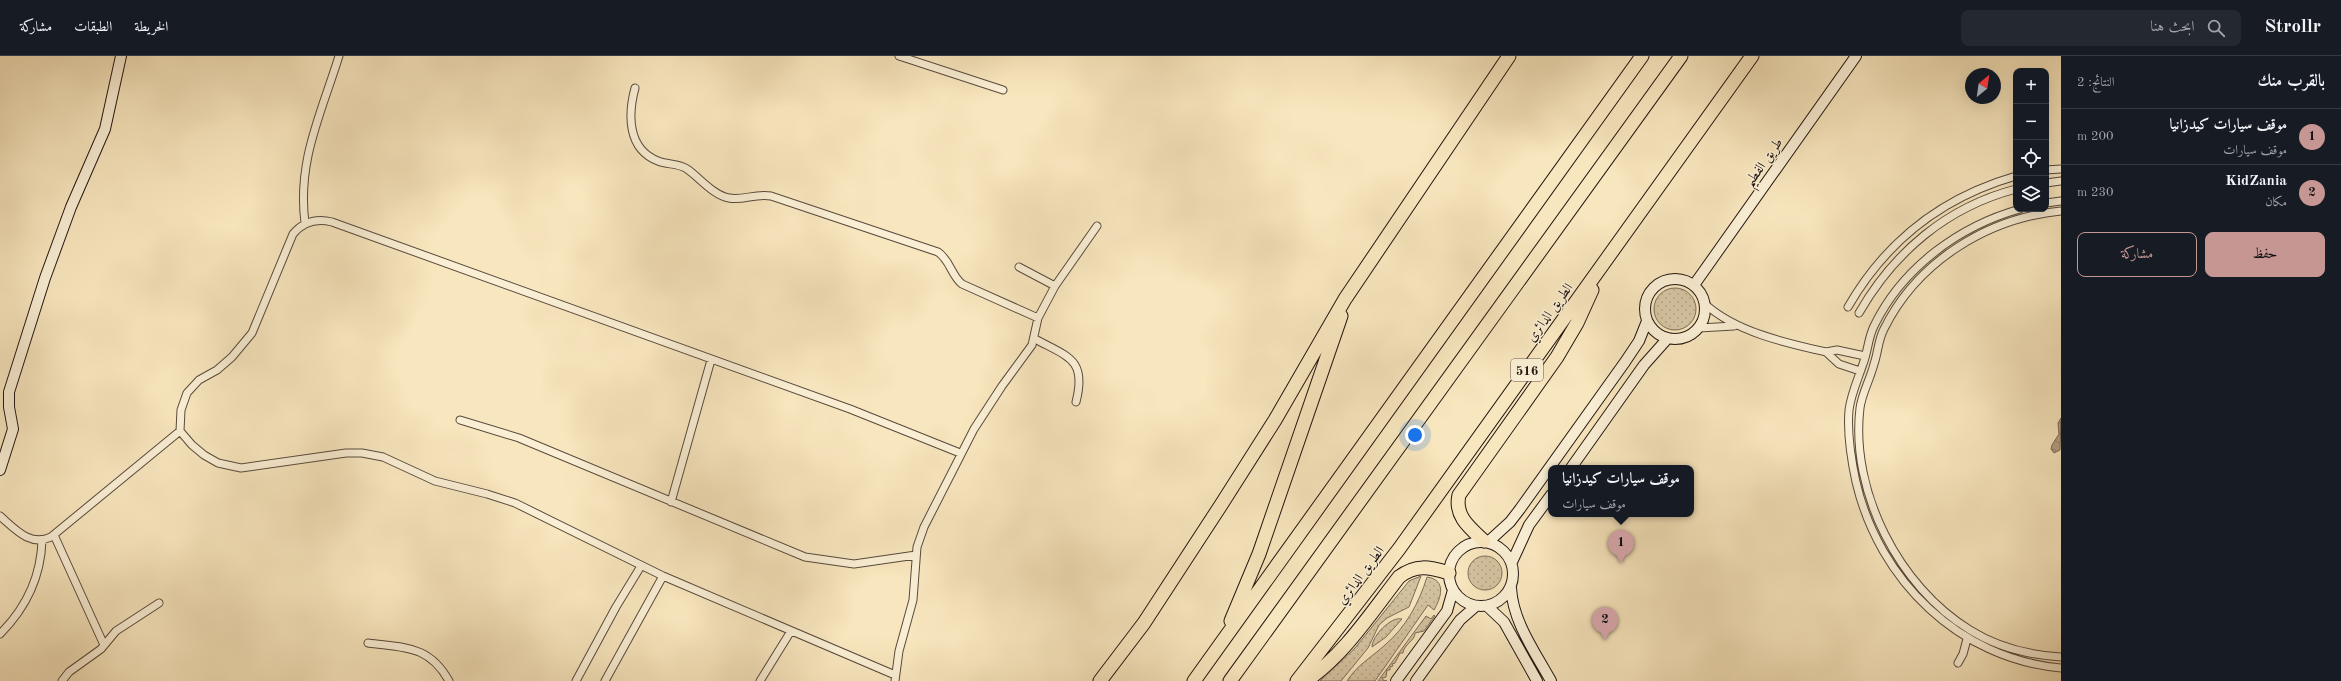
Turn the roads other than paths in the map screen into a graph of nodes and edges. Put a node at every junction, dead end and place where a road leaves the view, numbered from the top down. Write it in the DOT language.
graph roads {
  1 [pos="121,56"];
  2 [pos="339,56"];
  3 [pos="899,56"];
  4 [pos="1509,56"];
  5 [pos="1642,56"];
  6 [pos="1681,56"];
  7 [pos="1748,56"];
  8 [pos="1752,56"];
  9 [pos="1856,56"];
  10 [pos="1741,71"];
  11 [pos="635,88"];
  12 [pos="1003,90"];
  13 [pos="2061,169"];
  14 [pos="2049,170"];
  15 [pos="2013,177"];
  16 [pos="2061,181"];
  17 [pos="2049,183"];
  18 [pos="2013,190"];
  19 [pos="2061,201"];
  20 [pos="2049,202"];
  21 [pos="2049,205"];
  22 [pos="2013,211"];
  23 [pos="2061,211"];
  24 [pos="2051,212"];
  25 [pos="305,224"];
  26 [pos="1097,226"];
  27 [pos="1963,233"];
  28 [pos="1967,241"];
  29 [pos="1019,267"];
  30 [pos="1600,270"];
  31 [pos="1694,285"];
  32 [pos="1055,286"];
  33 [pos="1345,298"];
  34 [pos="1706,304"];
  35 [pos="1848,307"];
  36 [pos="1885,308"];
  37 [pos="1859,313"];
  38 [pos="1893,314"];
  39 [pos="1038,318"];
  40 [pos="1647,321"];
  41 [pos="1739,327"];
  42 [pos="1699,328"];
  43 [pos="1668,338"];
  44 [pos="1035,339"];
  45 [pos="1826,352"];
  46 [pos="1865,356"];
  47 [pos="711,360"];
  48 [pos="1860,371"];
  49 [pos="1076,402"];
  50 [pos="460,420"];
  51 [pos="180,431"];
  52 [pos="960,453"];
  53 [pos="1552,465"];
  54 [pos="1573,465"];
  55 [pos="0,470"];
  56 [pos="1548,470"];
  57 [pos="1864,473"];
  58 [pos="1855,476"];
  59 [pos="1548,499"];
  60 [pos="671,502"];
  61 [pos="0,516"];
  62 [pos="54,535"];
  63 [pos="42,540"];
  64 [pos="1486,542"];
  65 [pos="916,555"];
  66 [pos="1512,562"];
  67 [pos="641,566"];
  68 [pos="1449,573"];
  69 [pos="663,576"];
  70 [pos="1511,588"];
  71 [pos="1453,590"];
  72 [pos="1932,600"];
  73 [pos="159,603"];
  74 [pos="1476,606"];
  75 [pos="1487,606"];
  76 [pos="1926,606"];
  77 [pos="791,631"];
  78 [pos="0,634"];
  79 [pos="1967,638"];
  80 [pos="368,643"];
  81 [pos="1222,643"];
  82 [pos="104,645"];
  83 [pos="2061,658"];
  84 [pos="1958,663"];
  85 [pos="2061,668"];
  86 [pos="895,678"];
  87 [pos="62,681"];
  88 [pos="449,681"];
  89 [pos="576,681"];
  90 [pos="605,681"];
  91 [pos="760,681"];
  92 [pos="1100,681"];
  93 [pos="1194,681"];
  94 [pos="1230,681"];
  95 [pos="1297,681"];
  96 [pos="1306,681"];
  97 [pos="1396,681"];
  98 [pos="1416,681"];
  99 [pos="1537,681"];
  100 [pos="1551,681"];
  1 -- 55 [label="street"];
  2 -- 25 [label="street"];
  3 -- 12 [label="street"];
  4 -- 33 [label="highway"];
  5 -- 81 [label="highway"];
  6 -- 94 [label="highway"];
  7 -- 10 [label="highway, 516"];
  8 -- 10 [label="highway, الطريق الدائري / 516"];
  9 -- 31 [label="street, طريق الفطيم"];
  10 -- 30 [label="highway, الطريق الدائري / 516"];
  11 -- 39 [label="street"];
  13 -- 14 [label="street"];
  15 -- 35 [label="street"];
  16 -- 17 [label="street"];
  18 -- 37 [label="street"];
  19 -- 20 [label="street"];
  21 -- 24 [label="street"];
  22 -- 27 [label="street"];
  23 -- 24 [label="street"];
  24 -- 28 [label="street"];
  25 -- 47 [label="street"];
  25 -- 51 [label="street"];
  26 -- 32 [label="street"];
  27 -- 28 [label="street"];
  27 -- 36 [label="street"];
  28 -- 38 [label="street"];
  29 -- 32 [label="street"];
  30 -- 64 [label="highway"];
  30 -- 95 [label="highway, الطريق الدائري / 516"];
  31 -- 34 [label="street"];
  31 -- 40 [label="street"];
  32 -- 39 [label="street"];
  33 -- 81 [label="highway"];
  33 -- 92 [label="highway"];
  34 -- 41 [label="street"];
  34 -- 42 [label="street"];
  36 -- 38 [label="street"];
  36 -- 46 [label="street"];
  38 -- 57 [label="street"];
  39 -- 44 [label="street"];
  40 -- 43 [label="street"];
  40 -- 53 [label="street"];
  41 -- 42 [label="street"];
  41 -- 45 [label="street"];
  42 -- 43 [label="street"];
  43 -- 54 [label="street"];
  44 -- 49 [label="street"];
  44 -- 52 [label="street"];
  45 -- 46 [label="street"];
  45 -- 48 [label="street"];
  46 -- 48 [label="street"];
  47 -- 52 [label="street"];
  47 -- 60 [label="street"];
  48 -- 58 [label="street"];
  50 -- 60 [label="street"];
  51 -- 62 [label="street"];
  51 -- 67 [label="street"];
  52 -- 65 [label="street"];
  56 -- 64 [label="street"];
  57 -- 58 [label="street"];
  57 -- 72 [label="street"];
  58 -- 76 [label="street"];
  59 -- 66 [label="street"];
  60 -- 65 [label="street"];
  61 -- 63 [label="street"];
  62 -- 63 [label="street"];
  62 -- 82 [label="street"];
  63 -- 78 [label="street"];
  64 -- 66 [label="street"];
  64 -- 68 [label="street"];
  65 -- 86 [label="street"];
  66 -- 70 [label="street"];
  67 -- 69 [label="street"];
  67 -- 89 [label="street"];
  68 -- 71 [label="street"];
  68 -- 96 [label="highway"];
  69 -- 77 [label="street"];
  69 -- 90 [label="street"];
  70 -- 75 [label="street"];
  70 -- 100 [label="street"];
  71 -- 74 [label="street"];
  71 -- 97 [label="street"];
  72 -- 76 [label="street"];
  72 -- 83 [label="street"];
  73 -- 82 [label="street"];
  74 -- 75 [label="street"];
  74 -- 98 [label="street"];
  75 -- 99 [label="street"];
  76 -- 79 [label="street"];
  77 -- 86 [label="street"];
  77 -- 91 [label="street"];
  79 -- 84 [label="street"];
  79 -- 85 [label="street"];
  80 -- 88 [label="street"];
  81 -- 93 [label="highway"];
  82 -- 87 [label="street"];
}
